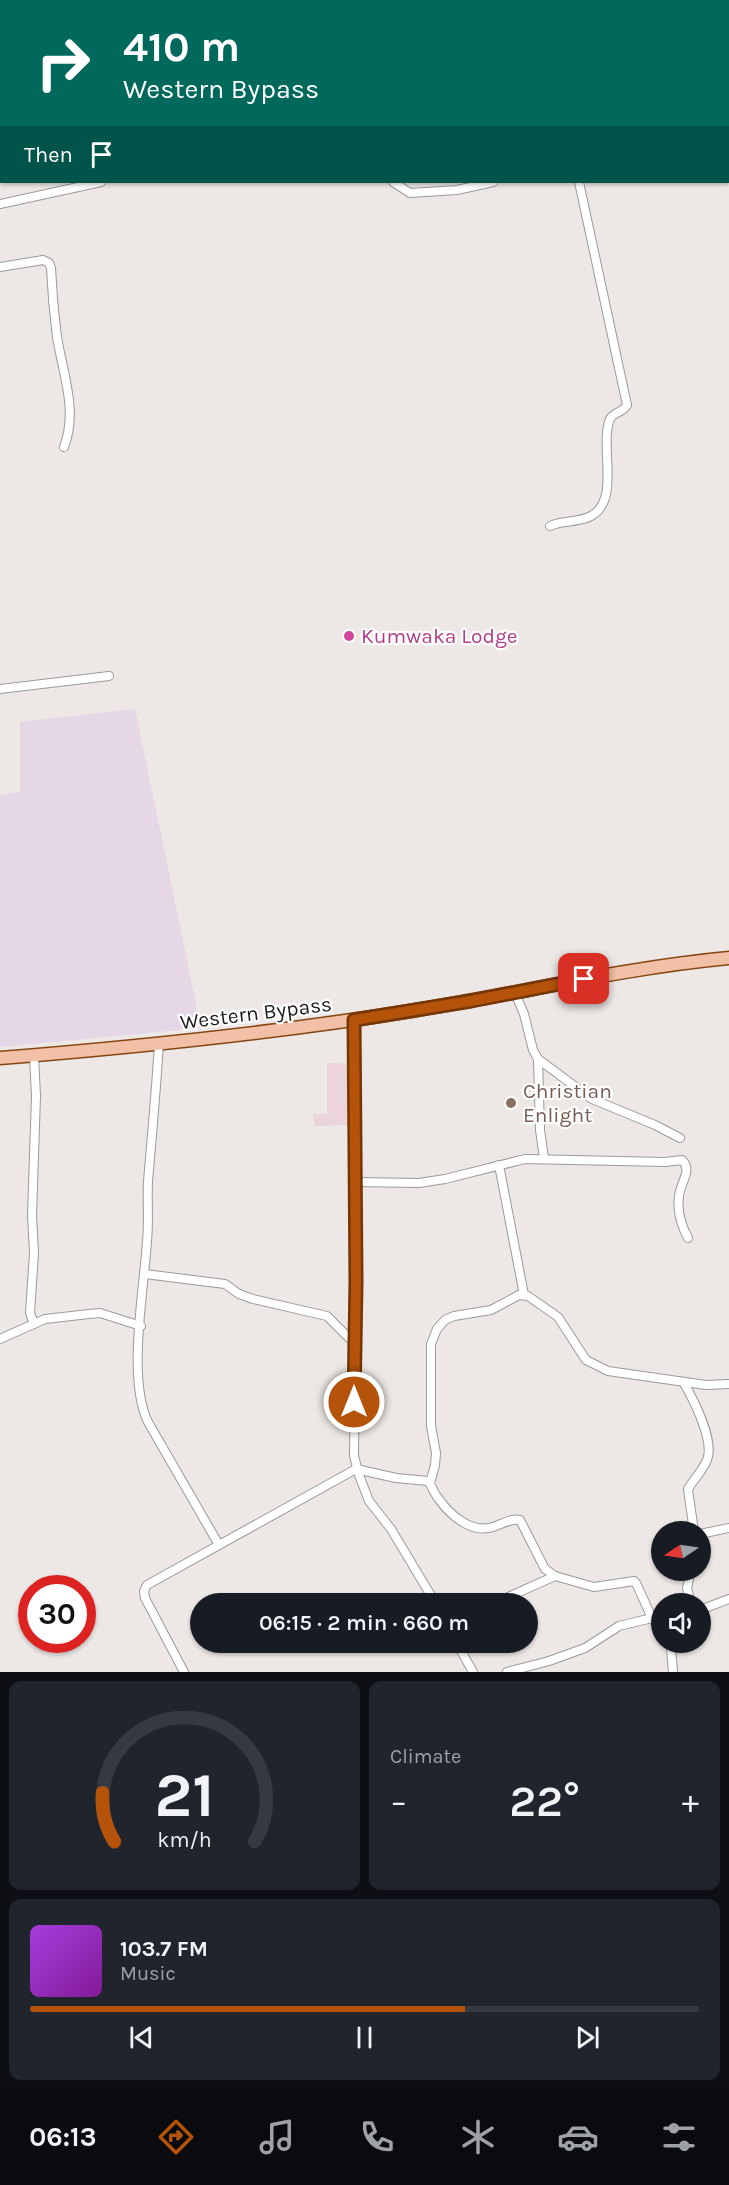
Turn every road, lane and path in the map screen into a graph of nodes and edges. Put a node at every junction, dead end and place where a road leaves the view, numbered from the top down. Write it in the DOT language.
graph roads {
  1 [pos="96,183"];
  2 [pos="395,183"];
  3 [pos="488,183"];
  4 [pos="579,183"];
  5 [pos="0,204"];
  6 [pos="0,267"];
  7 [pos="64,447"];
  8 [pos="550,526"];
  9 [pos="109,676"];
  10 [pos="0,689"];
  11 [pos="729,958"];
  12 [pos="515,993"];
  13 [pos="354,1020"];
  14 [pos="159,1044"];
  15 [pos="34,1056"];
  16 [pos="0,1058"];
  17 [pos="538,1059"];
  18 [pos="680,1138"];
  19 [pos="544,1158"];
  20 [pos="499,1165"];
  21 [pos="355,1182"];
  22 [pos="688,1238"];
  23 [pos="145,1274"];
  24 [pos="524,1295"];
  25 [pos="34,1324"];
  26 [pos="141,1326"];
  27 [pos="0,1340"];
  28 [pos="354,1342"];
  29 [pos="684,1383"];
  30 [pos="729,1384"];
  31 [pos="357,1468"];
  32 [pos="430,1483"];
  33 [pos="692,1521"];
  34 [pos="729,1528"];
  35 [pos="711,1532"];
  36 [pos="219,1545"];
  37 [pos="555,1576"];
  38 [pos="429,1593"];
  39 [pos="517,1593"];
  40 [pos="729,1599"];
  41 [pos="711,1606"];
  42 [pos="651,1616"];
  43 [pos="651,1618"];
  44 [pos="462,1653"];
  45 [pos="671,1653"];
  46 [pos="184,1672"];
  47 [pos="473,1672"];
  48 [pos="507,1672"];
  49 [pos="673,1672"];
  1 -- 5 [label="street"];
  2 -- 3 [label="street"];
  4 -- 8 [label="street"];
  6 -- 7 [label="street"];
  9 -- 10 [label="street"];
  11 -- 12 [label="main road, Western Bypass"];
  12 -- 13 [label="main road, Western Bypass"];
  12 -- 17 [label="street"];
  13 -- 14 [label="main road, Western Bypass"];
  13 -- 21 [label="street"];
  14 -- 15 [label="main road, Western Bypass"];
  14 -- 23 [label="street"];
  15 -- 16 [label="main road, Western Bypass"];
  15 -- 25 [label="street"];
  17 -- 18 [label="street"];
  17 -- 19 [label="street"];
  19 -- 20 [label="street"];
  19 -- 22 [label="street"];
  20 -- 21 [label="street"];
  20 -- 24 [label="street"];
  21 -- 28 [label="street"];
  23 -- 26 [label="street"];
  23 -- 28 [label="street"];
  24 -- 29 [label="street"];
  24 -- 32 [label="street"];
  25 -- 26 [label="street"];
  25 -- 27 [label="street"];
  26 -- 36 [label="street"];
  28 -- 31 [label="street"];
  29 -- 30 [label="street"];
  29 -- 33 [label="street"];
  31 -- 32 [label="street"];
  31 -- 36 [label="street"];
  31 -- 38 [label="street"];
  32 -- 37 [label="street"];
  34 -- 35 [label="street"];
  36 -- 46 [label="street"];
  37 -- 39 [label="street"];
  37 -- 42 [label="street"];
  40 -- 41 [label="street"];
  43 -- 48 [label="street"];
  44 -- 47 [label="street"];
  45 -- 49 [label="street"];
}
